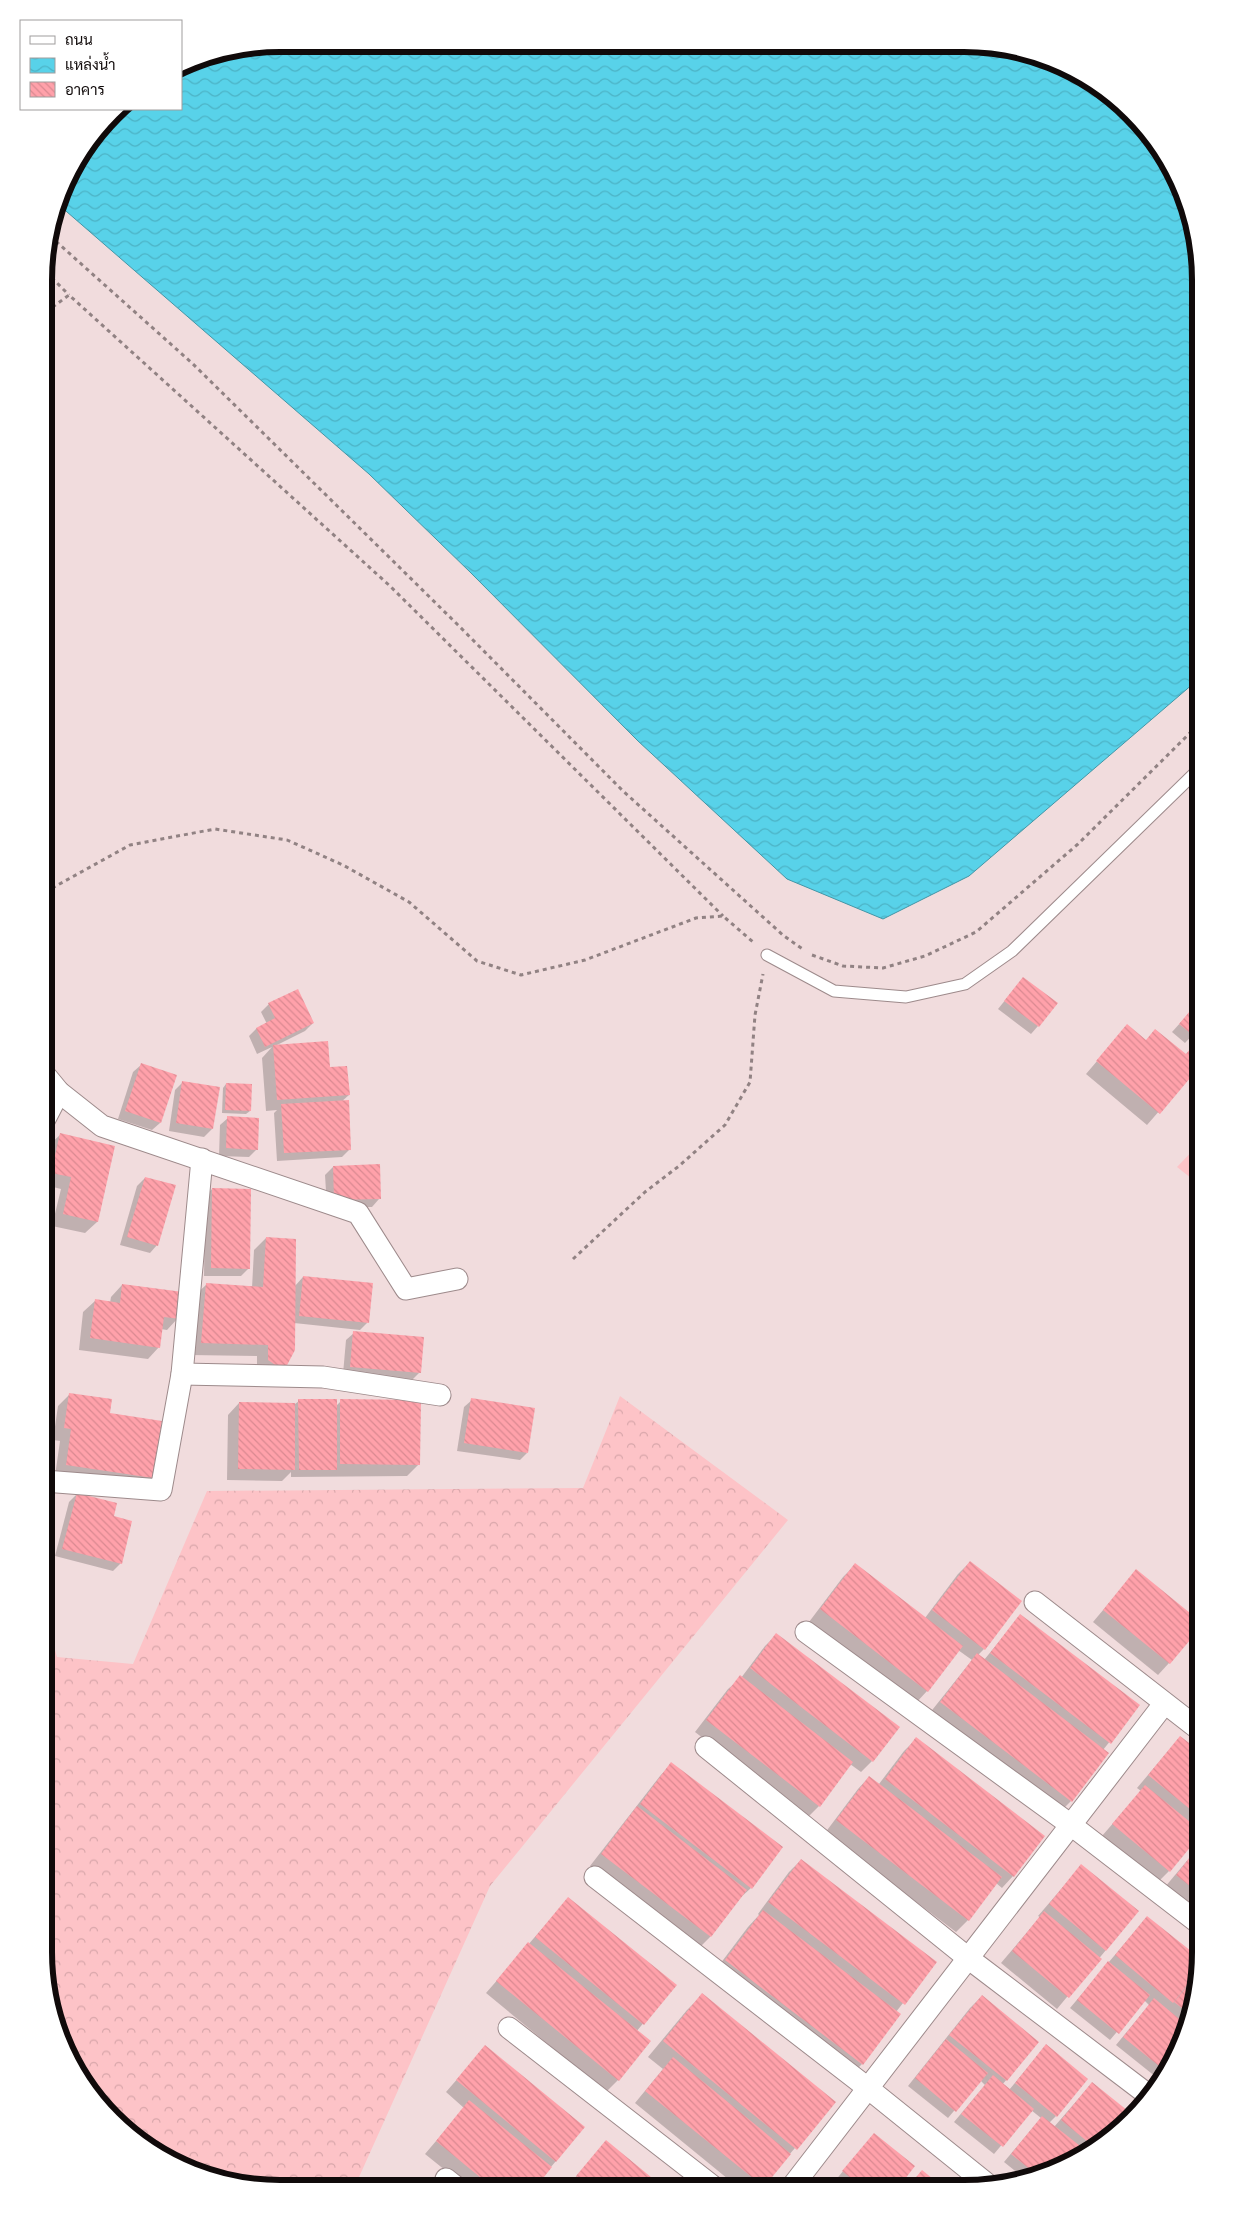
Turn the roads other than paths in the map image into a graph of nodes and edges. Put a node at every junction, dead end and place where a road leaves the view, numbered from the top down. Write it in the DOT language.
graph roads {
  1 [pos="1192,775"];
  2 [pos="767,955"];
  3 [pos="52,1084"];
  4 [pos="59,1092"];
  5 [pos="52,1106"];
  6 [pos="202,1159"];
  7 [pos="457,1279"];
  8 [pos="182,1374"];
  9 [pos="440,1395"];
  10 [pos="52,1482"];
  11 [pos="1035,1602"];
  12 [pos="806,1632"];
  13 [pos="1164,1704"];
  14 [pos="1192,1725"];
  15 [pos="706,1747"];
  16 [pos="1071,1825"];
  17 [pos="595,1877"];
  18 [pos="1192,1918"];
  19 [pos="968,1958"];
  20 [pos="509,2028"];
  21 [pos="869,2088"];
  22 [pos="1144,2092"];
  23 [pos="981,2179"];
  24 [pos="705,2180"];
  25 [pos="797,2180"];
  1 -- 2 [label="lane"];
  3 -- 4 [label="street"];
  4 -- 5 [label="street"];
  4 -- 6 [label="street"];
  6 -- 7 [label="street"];
  6 -- 8 [label="street"];
  8 -- 9 [label="street"];
  8 -- 10 [label="street"];
  11 -- 13 [label="street"];
  12 -- 16 [label="street"];
  13 -- 14 [label="street"];
  13 -- 16 [label="street"];
  15 -- 19 [label="street"];
  16 -- 18 [label="street"];
  16 -- 19 [label="street"];
  17 -- 21 [label="street"];
  19 -- 21 [label="street"];
  19 -- 22 [label="street"];
  20 -- 24 [label="street"];
  21 -- 23 [label="street"];
  21 -- 25 [label="street"];
}
